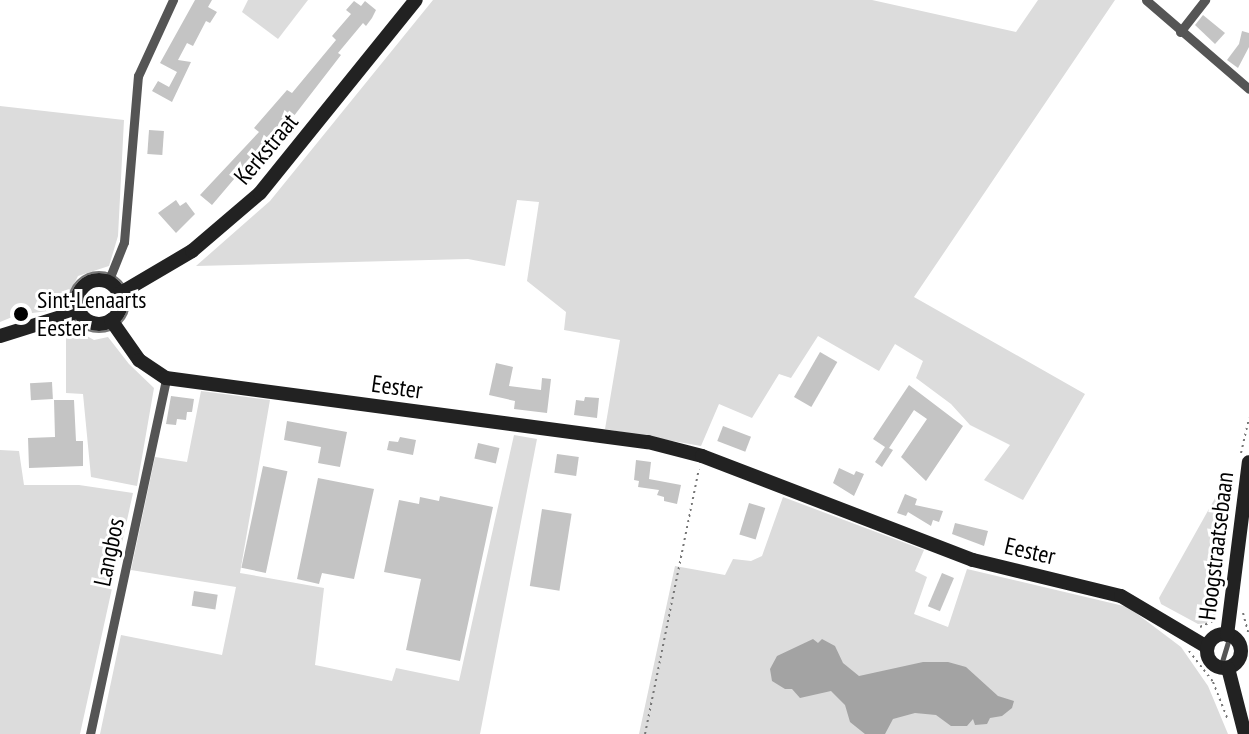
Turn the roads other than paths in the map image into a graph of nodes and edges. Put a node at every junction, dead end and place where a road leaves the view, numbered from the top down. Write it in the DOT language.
graph roads {
  1 [pos="173,0"];
  2 [pos="416,0"];
  3 [pos="1146,0"];
  4 [pos="1205,0"];
  5 [pos="1180,32"];
  6 [pos="1249,89"];
  7 [pos="108,282"];
  8 [pos="119,294"];
  9 [pos="80,311"];
  10 [pos="111,320"];
  11 [pos="0,336"];
  12 [pos="166,378"];
  13 [pos="1249,462"];
  14 [pos="1229,635"];
  15 [pos="1207,647"];
  16 [pos="1245,655"];
  17 [pos="1224,668"];
  18 [pos="90,734"];
  19 [pos="1245,734"];
  1 -- 7 [label="street"];
  2 -- 8 [label="main road, Kerkstraat"];
  3 -- 5 [label="street"];
  4 -- 5 [label="street"];
  5 -- 6 [label="street"];
  7 -- 8 [label="main road"];
  7 -- 9 [label="main road"];
  8 -- 10 [label="main road"];
  9 -- 10 [label="main road"];
  9 -- 11 [label="main road"];
  10 -- 12 [label="main road"];
  12 -- 15 [label="main road, Eester"];
  12 -- 18 [label="street, Langbos"];
  13 -- 14 [label="main road, Hoogstraatsebaan"];
  14 -- 15 [label="main road"];
  14 -- 16 [label="main road"];
  14 -- 17 [label="lane"];
  15 -- 17 [label="main road"];
  16 -- 17 [label="main road"];
  17 -- 19 [label="main road"];
}
